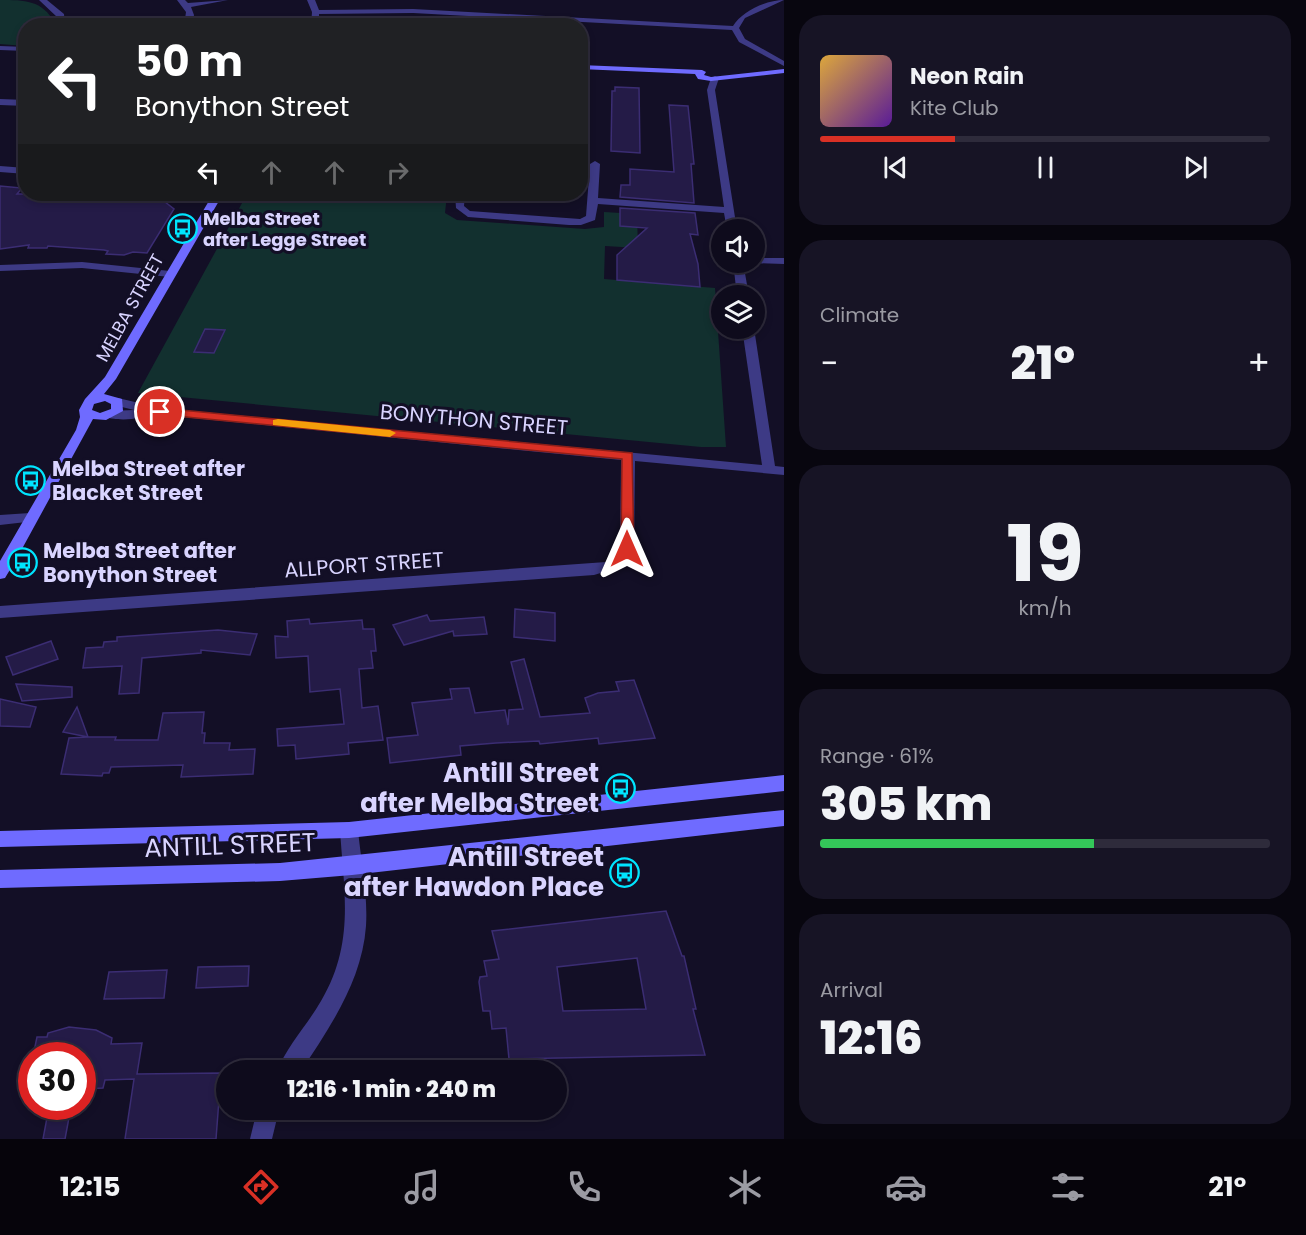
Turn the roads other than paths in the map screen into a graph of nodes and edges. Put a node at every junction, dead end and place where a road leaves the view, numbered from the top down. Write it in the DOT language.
graph roads {
  1 [pos="43,0"];
  2 [pos="224,0"];
  3 [pos="311,0"];
  4 [pos="417,0"];
  5 [pos="780,0"];
  6 [pos="184,2"];
  7 [pos="413,11"];
  8 [pos="316,12"];
  9 [pos="61,18"];
  10 [pos="190,18"];
  11 [pos="316,18"];
  12 [pos="546,18"];
  13 [pos="588,20"];
  14 [pos="735,28"];
  15 [pos="0,48"];
  16 [pos="18,49"];
  17 [pos="784,64"];
  18 [pos="588,66"];
  19 [pos="784,70"];
  20 [pos="708,76"];
  21 [pos="0,102"];
  22 [pos="18,103"];
  23 [pos="595,164"];
  24 [pos="0,170"];
  25 [pos="18,171"];
  26 [pos="214,201"];
  27 [pos="459,201"];
  28 [pos="593,201"];
  29 [pos="729,210"];
  30 [pos="730,219"];
  31 [pos="765,261"];
  32 [pos="784,261"];
  33 [pos="0,268"];
  34 [pos="170,273"];
  35 [pos="750,339"];
  36 [pos="110,379"];
  37 [pos="117,401"];
  38 [pos="88,408"];
  39 [pos="160,412"];
  40 [pos="108,416"];
  41 [pos="79,435"];
  42 [pos="628,456"];
  43 [pos="769,469"];
  44 [pos="784,471"];
  45 [pos="30,518"];
  46 [pos="0,520"];
  47 [pos="0,574"];
  48 [pos="0,612"];
  49 [pos="784,783"];
  50 [pos="784,819"];
  51 [pos="348,830"];
  52 [pos="0,839"];
  53 [pos="351,867"];
  54 [pos="0,879"];
  55 [pos="295,1060"];
  56 [pos="266,1120"];
  57 [pos="261,1139"];
  1 -- 9 [label="street"];
  2 -- 6 [label="street"];
  3 -- 8 [label="street"];
  4 -- 7 [label="street"];
  5 -- 14 [label="street"];
  6 -- 10 [label="street"];
  7 -- 8 [label="street"];
  7 -- 12 [label="street"];
  8 -- 11 [label="street"];
  13 -- 14 [label="street"];
  14 -- 17 [label="street"];
  15 -- 16 [label="street"];
  18 -- 20 [label="street"];
  19 -- 20 [label="street"];
  20 -- 29 [label="street"];
  21 -- 22 [label="street"];
  23 -- 28 [label="street"];
  24 -- 25 [label="street"];
  26 -- 34 [label="street, MELBA STREET"];
  27 -- 28 [label="street"];
  28 -- 29 [label="street"];
  29 -- 30 [label="street"];
  31 -- 32 [label="street"];
  33 -- 34 [label="street"];
  34 -- 36 [label="street, MELBA STREET"];
  35 -- 43 [label="street"];
  36 -- 37 [label="street, MELBA STREET"];
  36 -- 38 [label="street, MELBA STREET"];
  37 -- 38 [label="street"];
  37 -- 39 [label="street, BONYTHON STREET"];
  37 -- 40 [label="street"];
  38 -- 40 [label="street"];
  38 -- 41 [label="street, MELBA STREET"];
  39 -- 40 [label="street, BONYTHON STREET"];
  39 -- 42 [label="street, BONYTHON STREET"];
  40 -- 41 [label="street, MELBA STREET"];
  41 -- 45 [label="street, MELBA STREET"];
  42 -- 43 [label="street, BONYTHON STREET"];
  42 -- 48 [label="street, ALLPORT STREET"];
  43 -- 44 [label="street, BONYTHON STREET"];
  45 -- 46 [label="street"];
  45 -- 47 [label="street, MELBA STREET"];
  49 -- 51 [label="street, ANTILL STREET"];
  50 -- 53 [label="street, ANTILL STREET"];
  51 -- 52 [label="street, ANTILL STREET"];
  51 -- 53 [label="street"];
  53 -- 54 [label="street, ANTILL STREET"];
  53 -- 55 [label="street"];
  56 -- 57 [label="street"];
}
